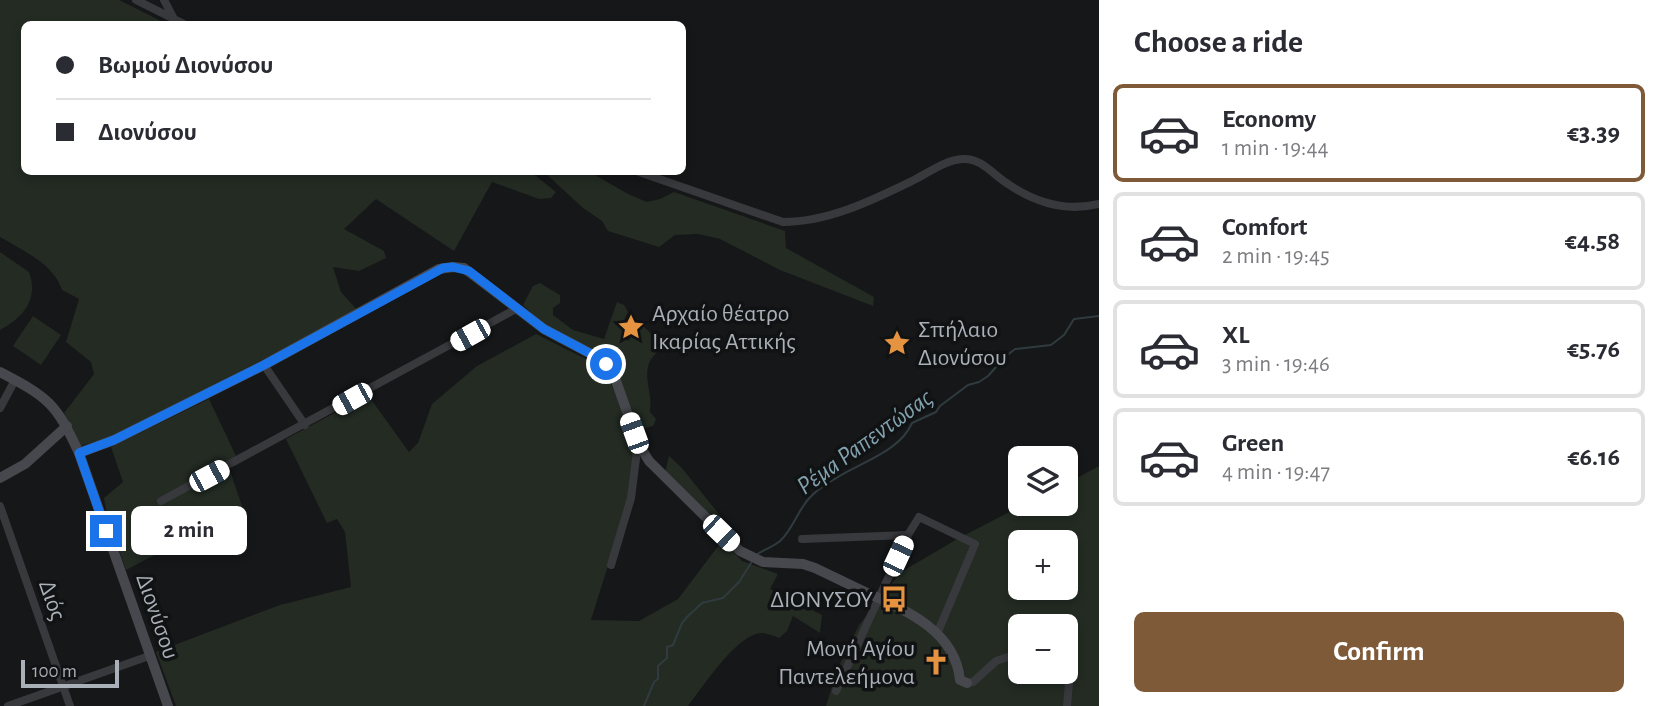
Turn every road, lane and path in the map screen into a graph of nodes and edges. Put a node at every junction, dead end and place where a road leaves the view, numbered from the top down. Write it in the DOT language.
graph roads {
  1 [pos="136,0"];
  2 [pos="164,0"];
  3 [pos="174,19"];
  4 [pos="178,21"];
  5 [pos="648,175"];
  6 [pos="1099,204"];
  7 [pos="516,309"];
  8 [pos="264,365"];
  9 [pos="0,372"];
  10 [pos="15,380"];
  11 [pos="0,408"];
  12 [pos="305,425"];
  13 [pos="67,426"];
  14 [pos="638,443"];
  15 [pos="79,453"];
  16 [pos="0,478"];
  17 [pos="161,501"];
  18 [pos="0,506"];
  19 [pos="908,534"];
  20 [pos="802,539"];
  21 [pos="611,565"];
  22 [pos="878,598"];
  23 [pos="937,634"];
  24 [pos="149,656"];
  25 [pos="1008,657"];
  26 [pos="967,683"];
  27 [pos="1069,684"];
  28 [pos="63,687"];
  29 [pos="836,691"];
  30 [pos="8,706"];
  31 [pos="70,706"];
  32 [pos="168,706"];
  33 [pos="1067,706"];
  1 -- 3 [label="street"];
  2 -- 3 [label="street"];
  3 -- 4 [label="street"];
  5 -- 6 [label="street"];
  7 -- 8 [label="street"];
  7 -- 12 [label="street"];
  7 -- 14 [label="street"];
  8 -- 12 [label="street"];
  8 -- 15 [label="street"];
  9 -- 10 [label="street, Διονύσου"];
  10 -- 11 [label="street"];
  10 -- 13 [label="street, Διονύσου"];
  12 -- 17 [label="street"];
  13 -- 15 [label="street, Διονύσου"];
  13 -- 16 [label="street"];
  14 -- 21 [label="street"];
  14 -- 22 [label="street"];
  15 -- 24 [label="street, Διονύσου"];
  18 -- 28 [label="street, Διός"];
  19 -- 20 [label="street"];
  19 -- 22 [label="street"];
  19 -- 23 [label="street"];
  22 -- 23 [label="street"];
  22 -- 29 [label="street"];
  23 -- 26 [label="street"];
  24 -- 28 [label="street"];
  24 -- 32 [label="street, Διονύσου"];
  25 -- 26 [label="street"];
  27 -- 33 [label="street"];
  28 -- 30 [label="street"];
  28 -- 31 [label="street, Διός"];
}
